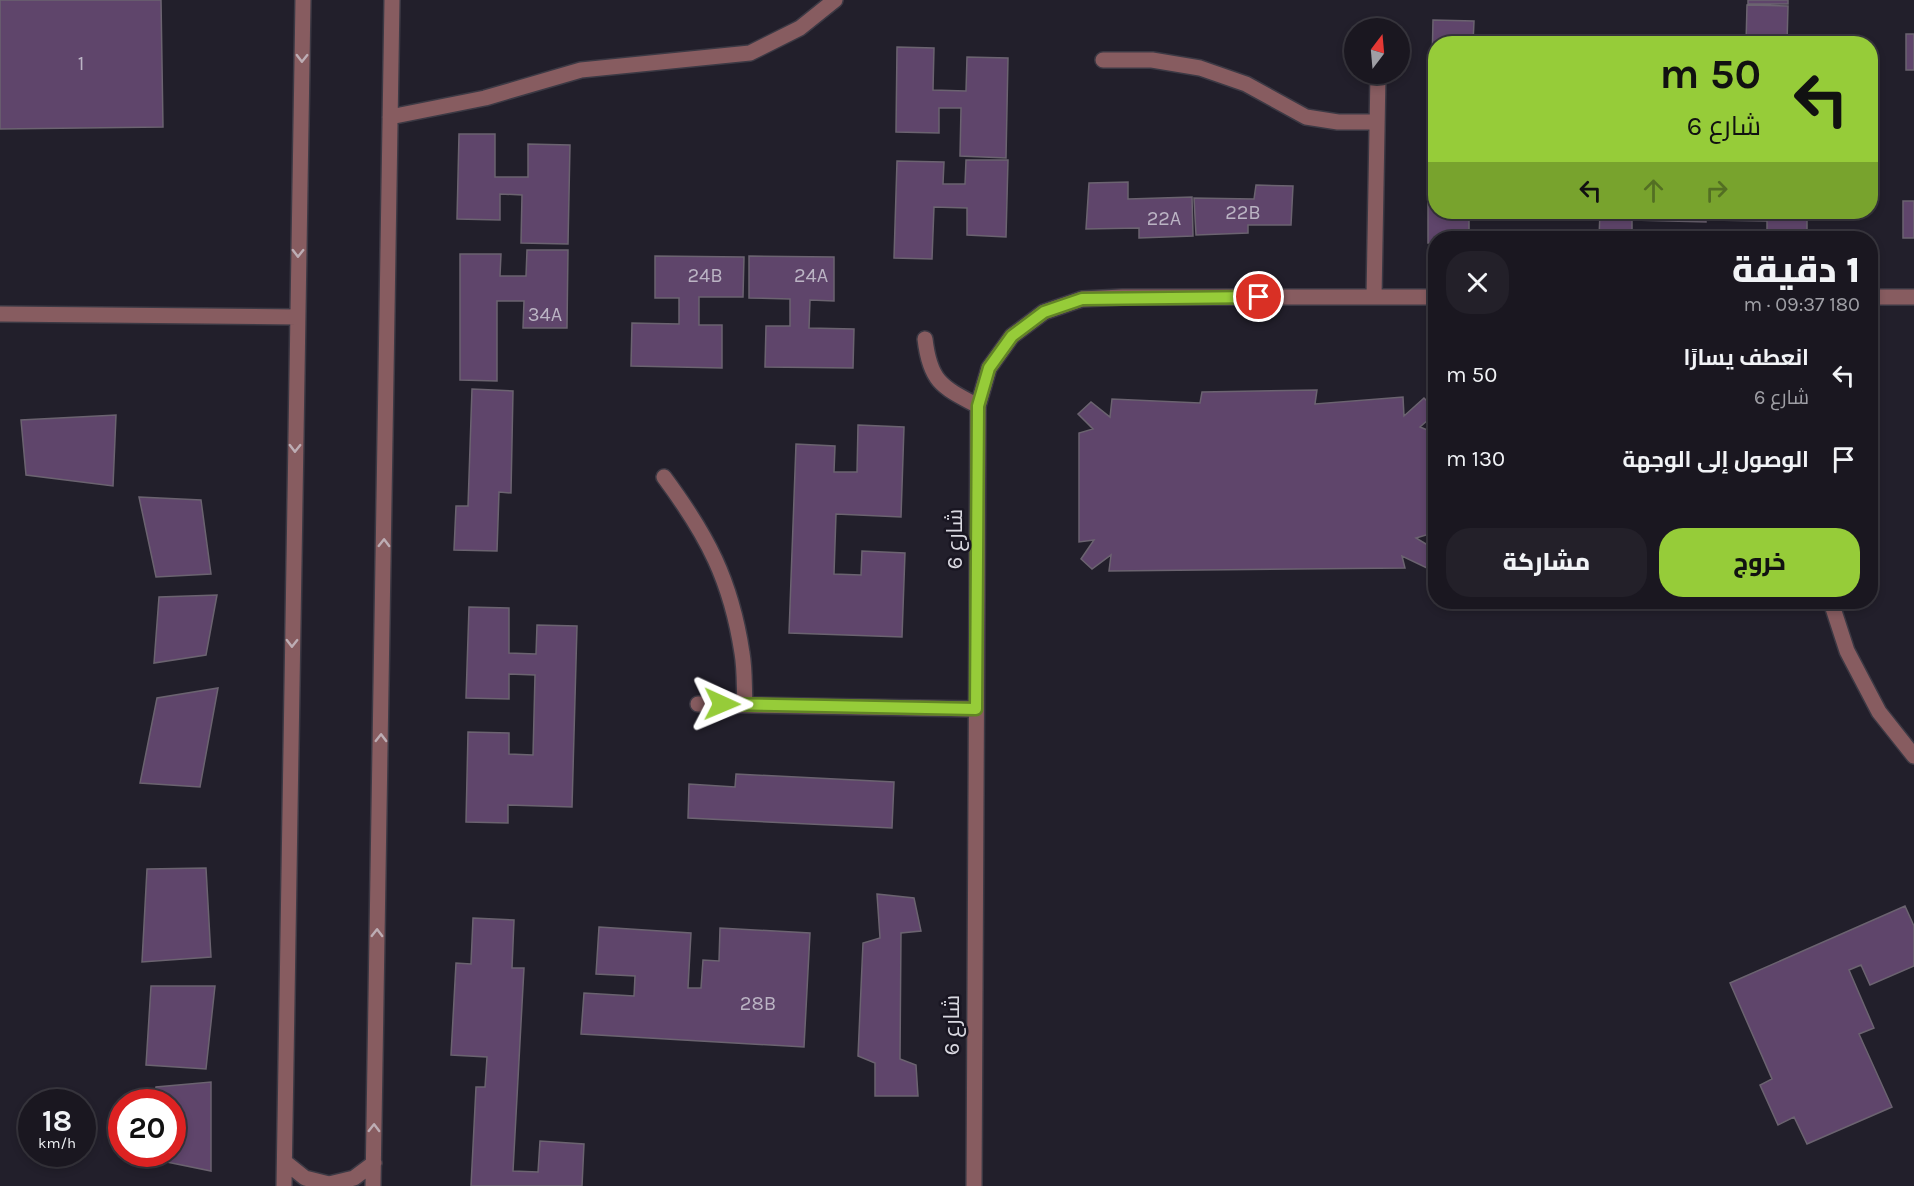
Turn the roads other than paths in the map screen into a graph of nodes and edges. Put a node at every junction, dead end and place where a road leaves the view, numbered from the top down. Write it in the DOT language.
graph roads {
  1 [pos="303,0"];
  2 [pos="392,0"];
  3 [pos="835,0"];
  4 [pos="1103,60"];
  5 [pos="1378,84"];
  6 [pos="390,117"];
  7 [pos="1377,122"];
  8 [pos="1374,297"];
  9 [pos="1428,297"];
  10 [pos="1878,297"];
  11 [pos="1914,297"];
  12 [pos="0,314"];
  13 [pos="297,317"];
  14 [pos="925,339"];
  15 [pos="978,406"];
  16 [pos="664,477"];
  17 [pos="1833,609"];
  18 [pos="698,704"];
  19 [pos="745,704"];
  20 [pos="976,709"];
  21 [pos="1914,756"];
  22 [pos="285,1162"];
  23 [pos="374,1163"];
  24 [pos="284,1186"];
  25 [pos="373,1186"];
  26 [pos="974,1186"];
  1 -- 13 [label="street, one-way"];
  2 -- 6 [label="street"];
  3 -- 6 [label="street"];
  4 -- 7 [label="street"];
  5 -- 7 [label="street"];
  23 -- 6 [label="street, one-way"];
  7 -- 8 [label="street"];
  8 -- 9 [label="street, شارع 6"];
  8 -- 15 [label="street, شارع 6"];
  10 -- 11 [label="street"];
  12 -- 13 [label="street"];
  13 -- 22 [label="street, one-way"];
  14 -- 15 [label="street"];
  15 -- 20 [label="street, شارع 6"];
  16 -- 19 [label="street"];
  17 -- 21 [label="street"];
  18 -- 19 [label="street"];
  19 -- 20 [label="street"];
  20 -- 26 [label="street, شارع 6"];
  22 -- 23 [label="street"];
  22 -- 24 [label="street"];
  23 -- 25 [label="street"];
}
